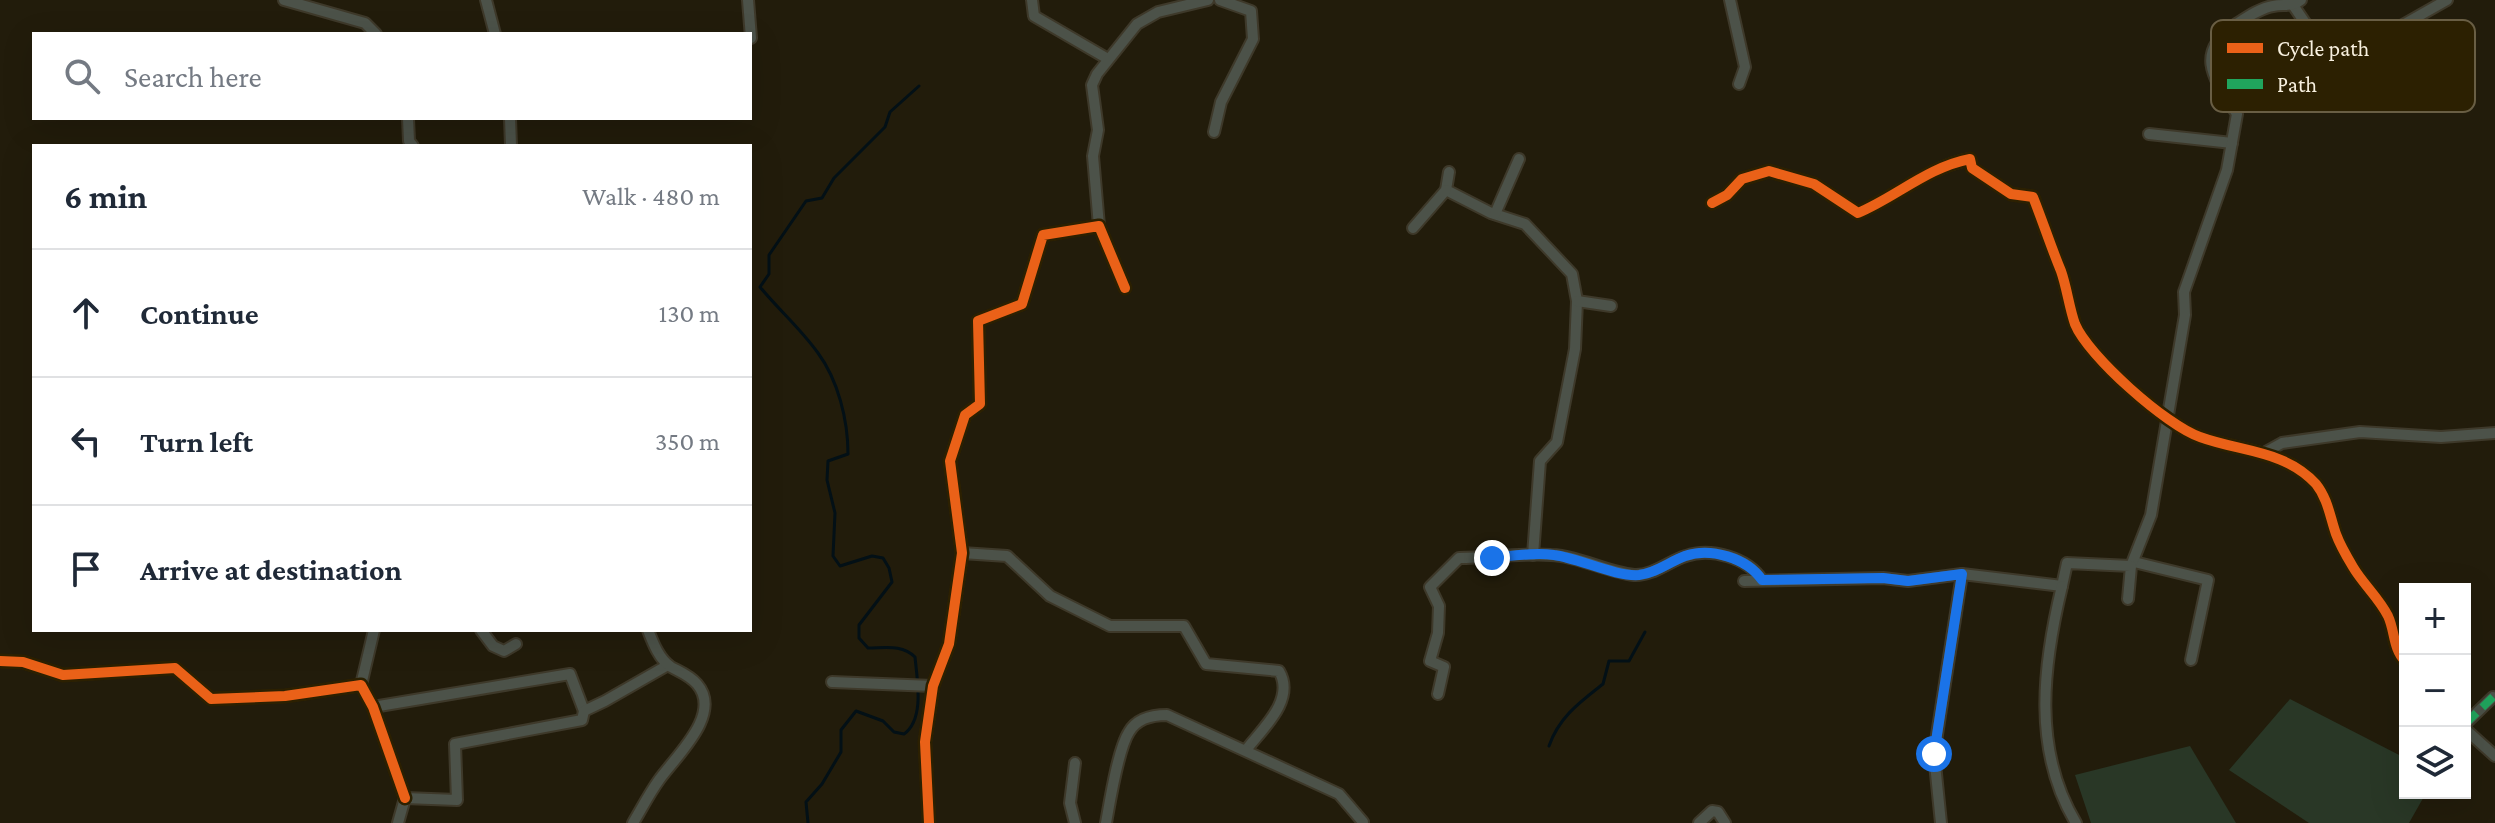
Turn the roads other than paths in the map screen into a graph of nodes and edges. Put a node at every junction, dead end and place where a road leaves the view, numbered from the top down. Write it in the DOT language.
graph roads {
  1 [pos="284,0"];
  2 [pos="486,0"];
  3 [pos="748,0"];
  4 [pos="1032,0"];
  5 [pos="1208,0"];
  6 [pos="1220,0"];
  7 [pos="1730,0"];
  8 [pos="2447,0"];
  9 [pos="2297,2"];
  10 [pos="2242,20"];
  11 [pos="2307,20"];
  12 [pos="2412,20"];
  13 [pos="374,32"];
  14 [pos="494,32"];
  15 [pos="751,32"];
  16 [pos="1108,59"];
  17 [pos="1739,84"];
  18 [pos="2236,112"];
  19 [pos="408,120"];
  20 [pos="510,120"];
  21 [pos="1214,132"];
  22 [pos="2149,134"];
  23 [pos="2232,143"];
  24 [pos="411,144"];
  25 [pos="511,144"];
  26 [pos="1519,159"];
  27 [pos="1449,172"];
  28 [pos="1446,190"];
  29 [pos="1712,203"];
  30 [pos="1495,214"];
  31 [pos="1099,226"];
  32 [pos="1413,228"];
  33 [pos="1125,288"];
  34 [pos="1577,301"];
  35 [pos="1611,306"];
  36 [pos="2168,418"];
  37 [pos="2495,433"];
  38 [pos="2264,453"];
  39 [pos="962,553"];
  40 [pos="1533,555"];
  41 [pos="2132,564"];
  42 [pos="1962,574"];
  43 [pos="1762,580"];
  44 [pos="1744,581"];
  45 [pos="2062,586"];
  46 [pos="2128,599"];
  47 [pos="374,632"];
  48 [pos="482,632"];
  49 [pos="649,632"];
  50 [pos="516,644"];
  51 [pos="2399,655"];
  52 [pos="2191,660"];
  53 [pos="0,661"];
  54 [pos="668,665"];
  55 [pos="832,682"];
  56 [pos="361,685"];
  57 [pos="928,685"];
  58 [pos="1438,694"];
  59 [pos="2493,697"];
  60 [pos="373,707"];
  61 [pos="584,711"];
  62 [pos="2471,720"];
  63 [pos="2466,727"];
  64 [pos="1246,750"];
  65 [pos="2495,756"];
  66 [pos="1075,763"];
  67 [pos="405,798"];
  68 [pos="1363,822"];
  69 [pos="398,823"];
  70 [pos="633,823"];
  71 [pos="929,823"];
  72 [pos="1075,823"];
  73 [pos="1106,823"];
  74 [pos="1699,823"];
  75 [pos="1725,823"];
  76 [pos="1941,823"];
  77 [pos="2076,823"];
  1 -- 13 [label="street"];
  2 -- 14 [label="street"];
  3 -- 15 [label="street"];
  4 -- 16 [label="street"];
  5 -- 16 [label="street"];
  6 -- 21 [label="street"];
  7 -- 17 [label="street"];
  8 -- 12 [label="street"];
  9 -- 10 [label="street"];
  9 -- 11 [label="street"];
  16 -- 31 [label="street"];
  18 -- 23 [label="street"];
  19 -- 24 [label="street"];
  20 -- 25 [label="street"];
  22 -- 23 [label="street"];
  23 -- 36 [label="street"];
  26 -- 30 [label="street"];
  27 -- 28 [label="street"];
  28 -- 30 [label="street"];
  28 -- 32 [label="street"];
  29 -- 36 [label="street"];
  30 -- 34 [label="street"];
  31 -- 33 [label="street"];
  31 -- 39 [label="street"];
  34 -- 35 [label="street"];
  34 -- 40 [label="street"];
  36 -- 38 [label="street"];
  36 -- 41 [label="street"];
  37 -- 38 [label="street"];
  38 -- 51 [label="street"];
  39 -- 57 [label="street"];
  39 -- 64 [label="street"];
  40 -- 43 [label="street"];
  40 -- 58 [label="street"];
  41 -- 45 [label="street"];
  41 -- 46 [label="street"];
  41 -- 52 [label="street"];
  42 -- 43 [label="street"];
  42 -- 45 [label="street"];
  42 -- 76 [label="street"];
  43 -- 44 [label="street"];
  45 -- 77 [label="street"];
  47 -- 56 [label="street"];
  48 -- 50 [label="street"];
  49 -- 54 [label="street"];
  53 -- 56 [label="street"];
  54 -- 61 [label="street"];
  54 -- 70 [label="street"];
  55 -- 57 [label="street"];
  56 -- 60 [label="street"];
  57 -- 71 [label="street"];
  59 -- 62 [label="street"];
  60 -- 61 [label="street"];
  60 -- 67 [label="street"];
  61 -- 67 [label="street"];
  63 -- 65 [label="street"];
  64 -- 68 [label="street"];
  64 -- 73 [label="street"];
  66 -- 72 [label="street"];
  67 -- 69 [label="street"];
  74 -- 75 [label="street"];
}
